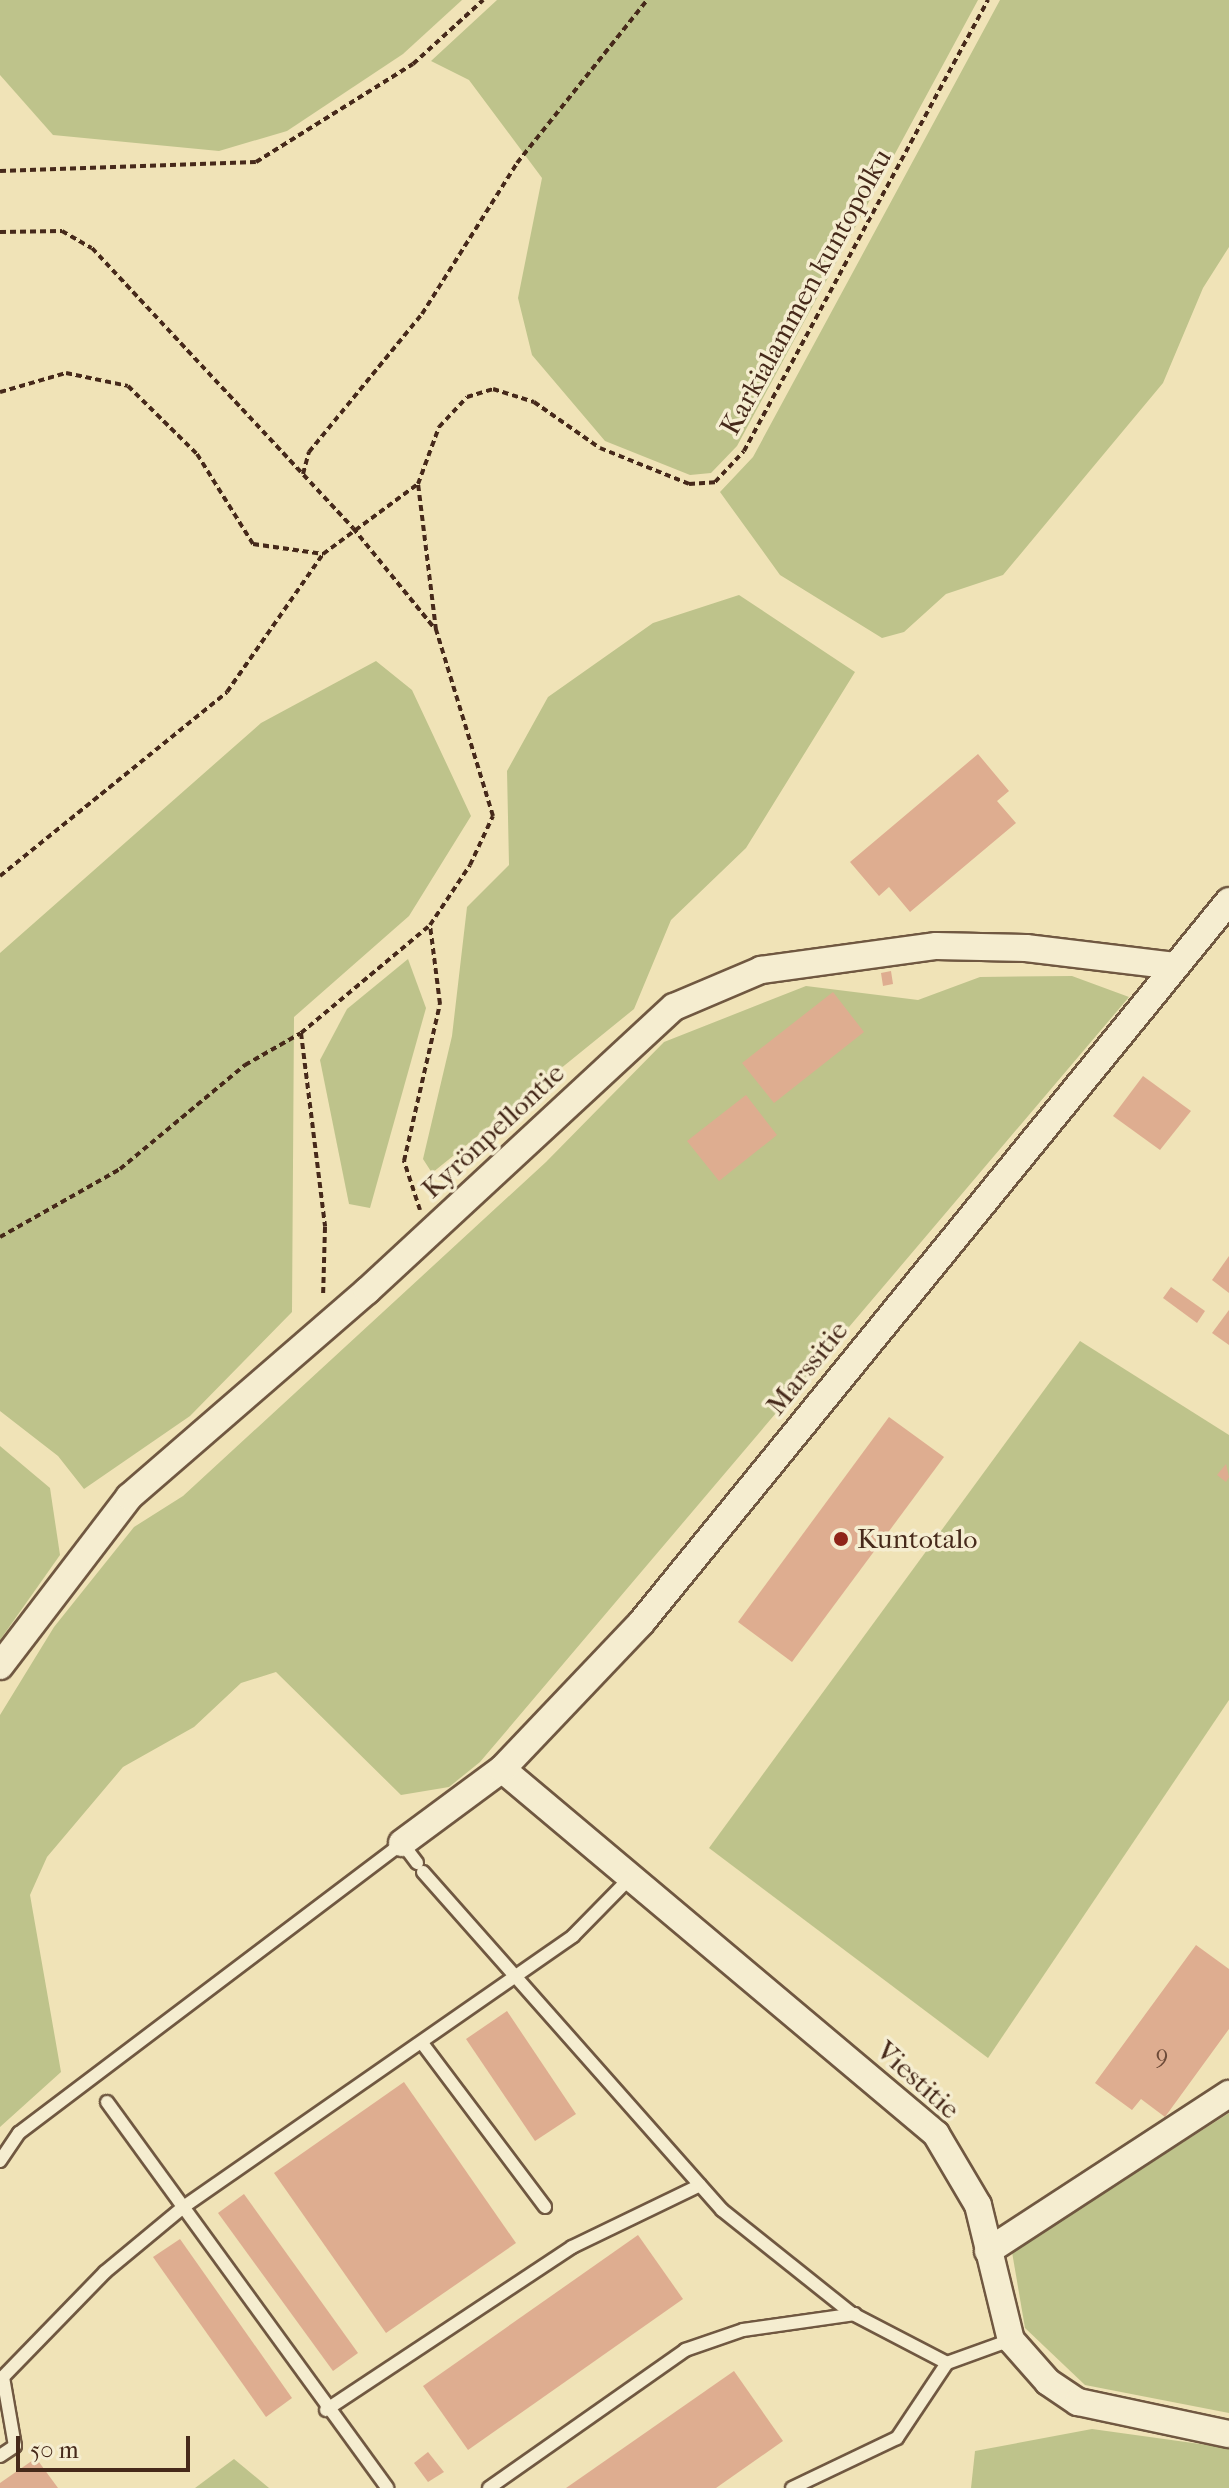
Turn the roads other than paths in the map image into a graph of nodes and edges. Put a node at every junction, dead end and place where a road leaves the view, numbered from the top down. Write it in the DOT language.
graph roads {
  1 [pos="1228,903"];
  2 [pos="1175,966"];
  3 [pos="0,1666"];
  4 [pos="502,1769"];
  5 [pos="414,1859"];
  6 [pos="631,1877"];
  7 [pos="517,1976"];
  8 [pos="422,2043"];
  9 [pos="1229,2094"];
  10 [pos="107,2102"];
  11 [pos="0,2161"];
  12 [pos="700,2185"];
  13 [pos="545,2207"];
  14 [pos="182,2208"];
  15 [pos="988,2251"];
  16 [pos="855,2314"];
  17 [pos="1011,2340"];
  18 [pos="947,2363"];
  19 [pos="326,2410"];
  20 [pos="1229,2434"];
  21 [pos="0,2456"];
  22 [pos="387,2488"];
  23 [pos="489,2488"];
  24 [pos="792,2488"];
  1 -- 2 [label="street, Marssitie"];
  2 -- 3 [label="street, Kyrönpellontie"];
  2 -- 4 [label="street, Marssitie"];
  4 -- 5 [label="street, Marssitie"];
  4 -- 6 [label="street, Viestitie"];
  5 -- 7 [label="lane"];
  5 -- 11 [label="lane"];
  6 -- 7 [label="lane"];
  6 -- 15 [label="street, Viestitie"];
  7 -- 8 [label="lane"];
  7 -- 12 [label="lane"];
  8 -- 13 [label="lane"];
  8 -- 14 [label="lane"];
  9 -- 15 [label="street"];
  10 -- 14 [label="lane"];
  12 -- 16 [label="lane"];
  12 -- 19 [label="lane"];
  14 -- 19 [label="lane"];
  14 -- 21 [label="lane"];
  15 -- 17 [label="street, Viestitie"];
  16 -- 18 [label="lane"];
  16 -- 23 [label="lane"];
  17 -- 18 [label="lane"];
  17 -- 20 [label="street, Viestitie"];
  18 -- 24 [label="lane"];
  19 -- 22 [label="lane"];
}
